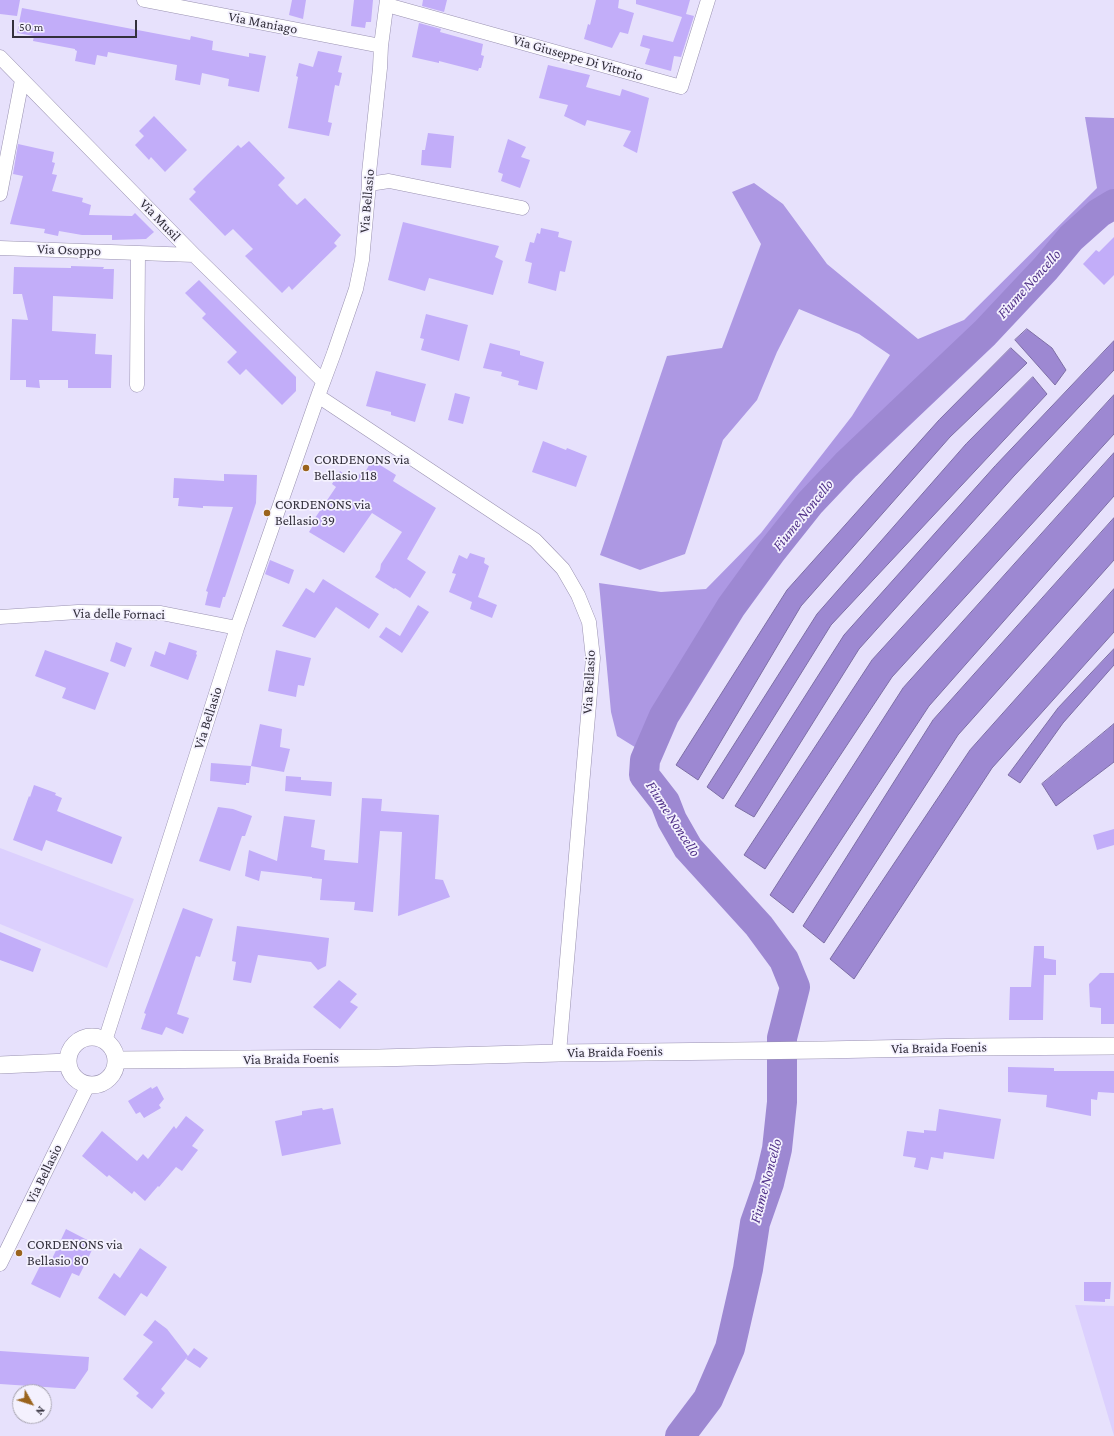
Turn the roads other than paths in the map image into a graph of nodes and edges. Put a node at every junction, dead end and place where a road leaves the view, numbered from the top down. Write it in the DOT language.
graph roads {
  1 [pos="144,0"];
  2 [pos="708,0"];
  3 [pos="387,2"];
  4 [pos="381,46"];
  5 [pos="0,57"];
  6 [pos="22,80"];
  7 [pos="369,184"];
  8 [pos="0,194"];
  9 [pos="522,208"];
  10 [pos="0,248"];
  11 [pos="138,253"];
  12 [pos="194,255"];
  13 [pos="323,381"];
  14 [pos="137,385"];
  15 [pos="318,396"];
  16 [pos="0,617"];
  17 [pos="237,628"];
  18 [pos="105,1042"];
  19 [pos="1114,1046"];
  20 [pos="559,1053"];
  21 [pos="116,1060"];
  22 [pos="68,1062"];
  23 [pos="0,1065"];
  24 [pos="88,1085"];
  25 [pos="0,1264"];
  1 -- 4 [label="street, Via Maniago"];
  2 -- 3 [label="street, Via Giuseppe Di Vittorio"];
  3 -- 4 [label="street, Via Bellasio"];
  4 -- 7 [label="street, Via Bellasio"];
  5 -- 6 [label="street, Via Musil"];
  6 -- 8 [label="street"];
  6 -- 12 [label="street, Via Musil"];
  7 -- 9 [label="street"];
  7 -- 13 [label="street, Via Bellasio"];
  10 -- 11 [label="street, Via Osoppo"];
  11 -- 12 [label="street, Via Osoppo"];
  11 -- 14 [label="street"];
  12 -- 13 [label="street, Via Musil"];
  13 -- 15 [label="street, Via Bellasio"];
  15 -- 17 [label="street, Via Bellasio"];
  15 -- 20 [label="street, Via Bellasio"];
  16 -- 17 [label="street, Via delle Fornaci"];
  17 -- 18 [label="street, Via Bellasio"];
  18 -- 21 [label="street"];
  18 -- 22 [label="street"];
  19 -- 20 [label="street, Via Braida Foenis"];
  20 -- 21 [label="street, Via Braida Foenis"];
  21 -- 24 [label="street"];
  22 -- 23 [label="street"];
  22 -- 24 [label="street"];
  24 -- 25 [label="street, Via Bellasio"];
}
